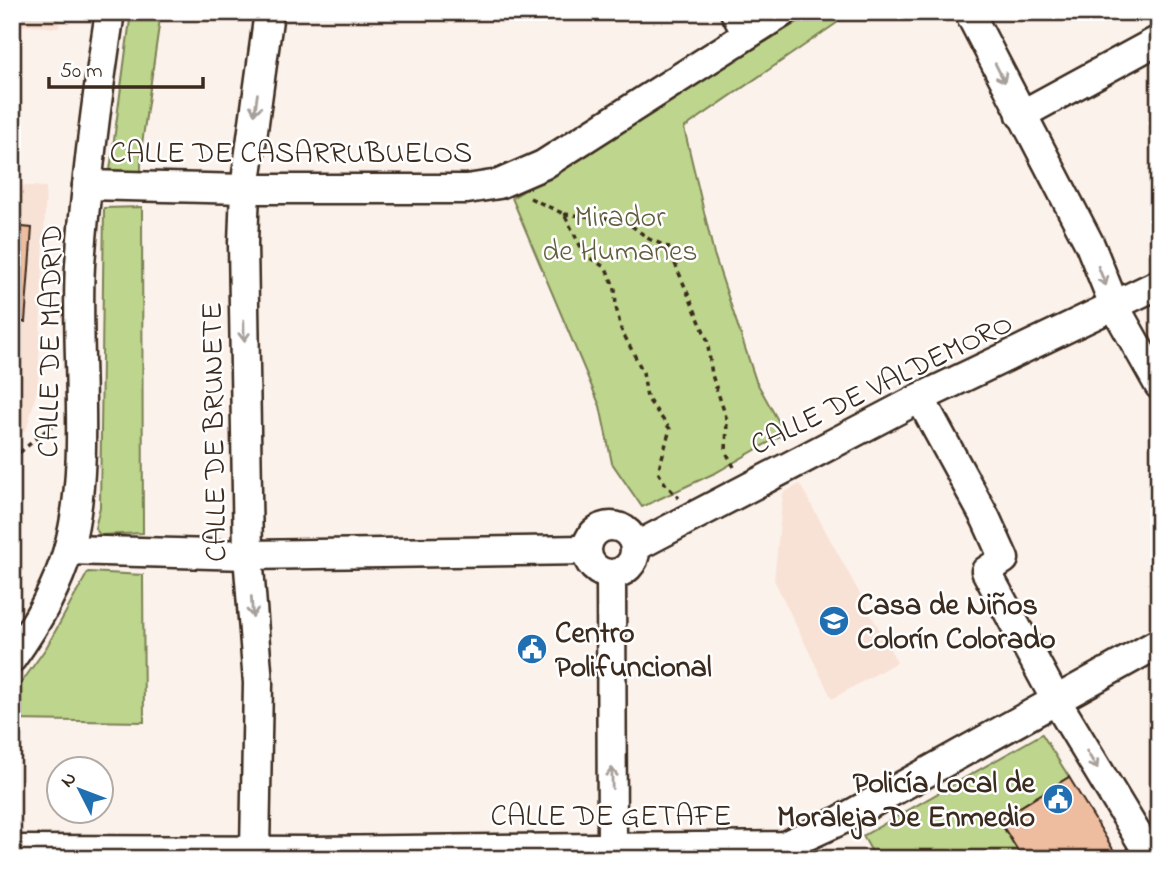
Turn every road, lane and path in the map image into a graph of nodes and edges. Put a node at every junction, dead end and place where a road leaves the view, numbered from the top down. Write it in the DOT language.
graph roads {
  1 [pos="110,12"];
  2 [pos="269,12"];
  3 [pos="783,12"];
  4 [pos="968,12"];
  5 [pos="741,23"];
  6 [pos="1159,40"];
  7 [pos="1021,115"];
  8 [pos="499,184"];
  9 [pos="87,185"];
  10 [pos="245,189"];
  11 [pos="564,214"];
  12 [pos="1159,284"];
  13 [pos="1115,307"];
  14 [pos="1159,385"];
  15 [pos="919,398"];
  16 [pos="79,402"];
  17 [pos="12,459"];
  18 [pos="744,488"];
  19 [pos="696,515"];
  20 [pos="635,547"];
  21 [pos="68,550"];
  22 [pos="586,550"];
  23 [pos="248,555"];
  24 [pos="611,575"];
  25 [pos="1159,643"];
  26 [pos="12,658"];
  27 [pos="1056,702"];
  28 [pos="12,849"];
  29 [pos="256,851"];
  30 [pos="616,853"];
  31 [pos="54,854"];
  32 [pos="313,855"];
  33 [pos="1152,859"];
  1 -- 9 [label="street, CALLE DE MADRID"];
  2 -- 10 [label="street, CALLE DE BRUNETE, one-way"];
  3 -- 5 [label="street, CALLE DE CASARRUBUELOS"];
  4 -- 7 [label="street, one-way"];
  5 -- 8 [label="street, CALLE DE CASARRUBUELOS"];
  6 -- 7 [label="street"];
  7 -- 13 [label="street, one-way"];
  8 -- 10 [label="street, CALLE DE CASARRUBUELOS"];
  8 -- 11 [label="path"];
  9 -- 10 [label="street, CALLE DE CASARRUBUELOS"];
  9 -- 16 [label="street, CALLE DE MADRID"];
  10 -- 23 [label="street, CALLE DE BRUNETE, one-way"];
  11 -- 18 [label="path"];
  11 -- 19 [label="path"];
  12 -- 13 [label="street, CALLE DE VALDEMORO"];
  13 -- 14 [label="street"];
  13 -- 15 [label="street, CALLE DE VALDEMORO"];
  15 -- 18 [label="street, CALLE DE VALDEMORO"];
  15 -- 27 [label="street"];
  16 -- 17 [label="path"];
  16 -- 21 [label="street, CALLE DE MADRID"];
  18 -- 19 [label="street, CALLE DE VALDEMORO"];
  19 -- 20 [label="street, CALLE DE VALDEMORO"];
  20 -- 22 [label="street"];
  20 -- 24 [label="street"];
  21 -- 23 [label="street"];
  21 -- 26 [label="street, CALLE DE MADRID"];
  22 -- 23 [label="street"];
  22 -- 24 [label="street"];
  23 -- 29 [label="street, CALLE DE BRUNETE, one-way"];
  30 -- 24 [label="street, one-way"];
  25 -- 27 [label="street, CALLE DE GETAFE"];
  27 -- 30 [label="street, CALLE DE GETAFE"];
  27 -- 33 [label="street, one-way"];
  28 -- 31 [label="street, CALLE DE GETAFE"];
  29 -- 31 [label="street, CALLE DE GETAFE"];
  29 -- 32 [label="street, CALLE DE GETAFE"];
  30 -- 32 [label="street, CALLE DE GETAFE"];
}
